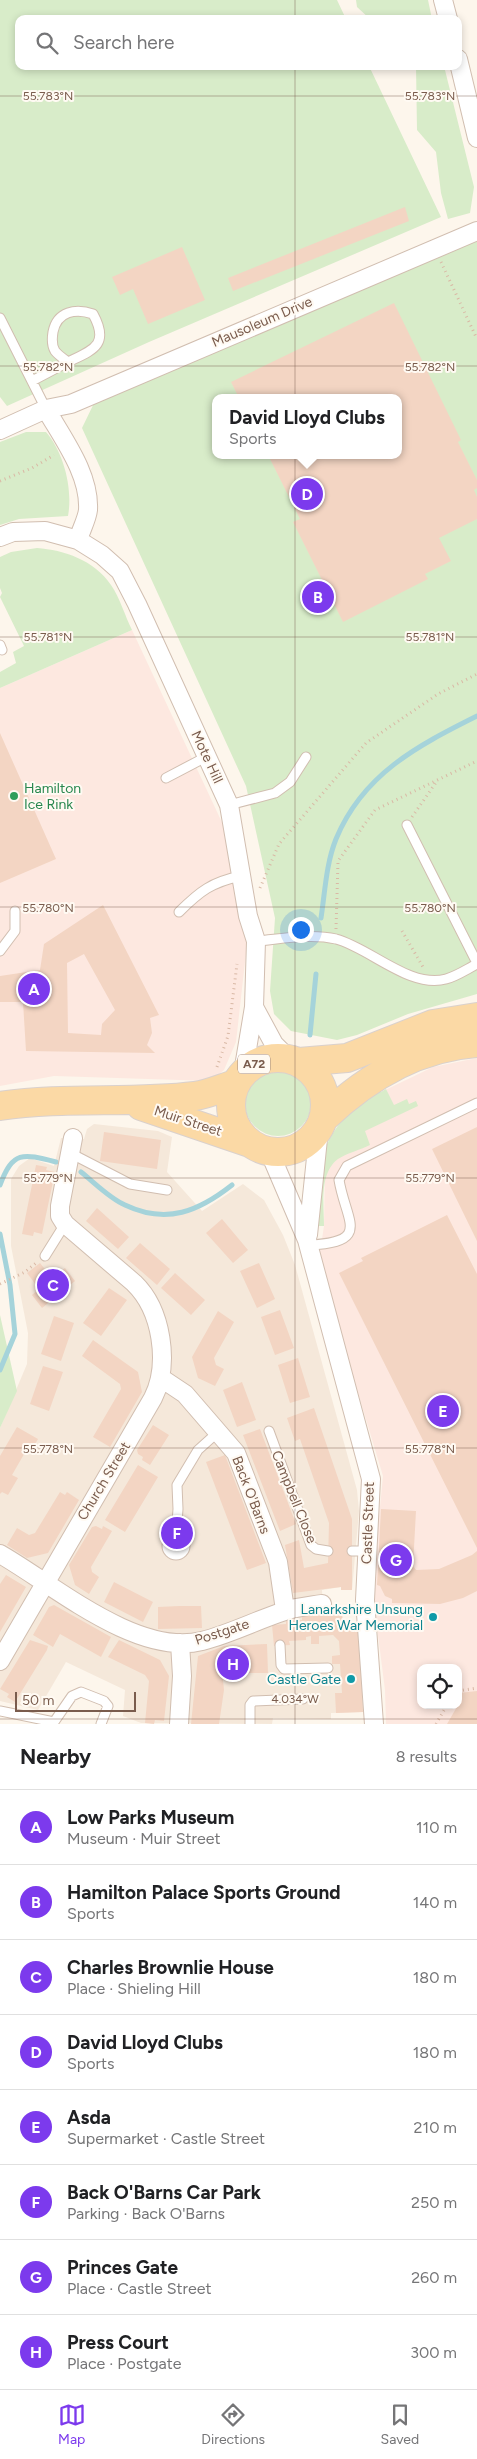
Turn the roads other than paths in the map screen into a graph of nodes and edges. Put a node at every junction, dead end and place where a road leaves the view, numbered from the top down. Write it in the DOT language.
graph roads {
  1 [pos="444,0"];
  2 [pos="447,15"];
  3 [pos="461,70"];
  4 [pos="477,138"];
  5 [pos="477,231"];
  6 [pos="0,318"];
  7 [pos="68,362"];
  8 [pos="32,381"];
  9 [pos="46,409"];
  10 [pos="0,430"];
  11 [pos="0,537"];
  12 [pos="78,540"];
  13 [pos="206,757"];
  14 [pos="306,758"];
  15 [pos="166,778"];
  16 [pos="229,805"];
  17 [pos="407,825"];
  18 [pos="241,876"];
  19 [pos="15,911"];
  20 [pos="179,912"];
  21 [pos="256,940"];
  22 [pos="0,951"];
  23 [pos="477,964"];
  24 [pos="254,1007"];
  25 [pos="477,1017"];
  26 [pos="477,1043"];
  27 [pos="293,1060"];
  28 [pos="232,1075"];
  29 [pos="126,1101"];
  30 [pos="477,1103"];
  31 [pos="0,1106"];
  32 [pos="322,1124"];
  33 [pos="72,1145"];
  34 [pos="260,1147"];
  35 [pos="167,1190"];
  36 [pos="65,1224"];
  37 [pos="308,1243"];
  38 [pos="45,1256"];
  39 [pos="161,1378"];
  40 [pos="268,1431"];
  41 [pos="218,1432"];
  42 [pos="176,1536"];
  43 [pos="328,1551"];
  44 [pos="0,1554"];
  45 [pos="45,1582"];
  46 [pos="322,1604"];
  47 [pos="281,1616"];
  48 [pos="180,1643"];
  49 [pos="280,1645"];
  50 [pos="0,1661"];
  51 [pos="328,1668"];
  52 [pos="303,1699"];
  53 [pos="0,1711"];
  54 [pos="101,1724"];
  55 [pos="179,1724"];
  56 [pos="250,1724"];
  57 [pos="374,1724"];
  1 -- 2 [label="street"];
  3 -- 4 [label="street"];
  5 -- 9 [label="street, Mausoleum Drive"];
  6 -- 8 [label="lane"];
  7 -- 7 [label="lane"];
  7 -- 8 [label="lane"];
  8 -- 9 [label="lane"];
  9 -- 10 [label="street"];
  9 -- 12 [label="street"];
  11 -- 12 [label="street, Mote Hill"];
  12 -- 13 [label="street, Mote Hill"];
  13 -- 15 [label="lane"];
  13 -- 16 [label="street, Mote Hill"];
  14 -- 16 [label="lane"];
  16 -- 18 [label="street, Mote Hill"];
  17 -- 23 [label="lane"];
  18 -- 20 [label="lane"];
  18 -- 21 [label="street, Mote Hill"];
  19 -- 22 [label="lane"];
  21 -- 23 [label="lane"];
  21 -- 24 [label="street, Mote Hill"];
  24 -- 27 [label="street"];
  24 -- 28 [label="street, Mote Hill"];
  25 -- 27 [label="main road, A72"];
  26 -- 32 [label="main road, A72"];
  27 -- 28 [label="main road, A72"];
  27 -- 32 [label="main road"];
  28 -- 29 [label="main road, Muir Street / A72"];
  28 -- 34 [label="main road, A72"];
  29 -- 31 [label="main road, Muir Street / A72"];
  29 -- 34 [label="main road, Muir Street / A72"];
  30 -- 37 [label="lane"];
  32 -- 34 [label="main road, A72"];
  32 -- 37 [label="street, Castle Street"];
  33 -- 35 [label="lane"];
  33 -- 36 [label="street"];
  34 -- 37 [label="street, Castle Street"];
  36 -- 38 [label="lane"];
  36 -- 39 [label="street"];
  37 -- 57 [label="street, Castle Street"];
  39 -- 41 [label="street, Back O'Barns"];
  39 -- 45 [label="street, Church Street"];
  40 -- 43 [label="lane, Campbell Close"];
  41 -- 42 [label="lane"];
  41 -- 47 [label="street, Back O'Barns"];
  44 -- 45 [label="street"];
  45 -- 48 [label="street, Postgate"];
  45 -- 50 [label="street, Church Street"];
  46 -- 47 [label="street, Postgate"];
  47 -- 48 [label="street, Postgate"];
  48 -- 55 [label="street"];
  49 -- 51 [label="lane"];
  52 -- 56 [label="lane"];
  53 -- 54 [label="lane"];
}
